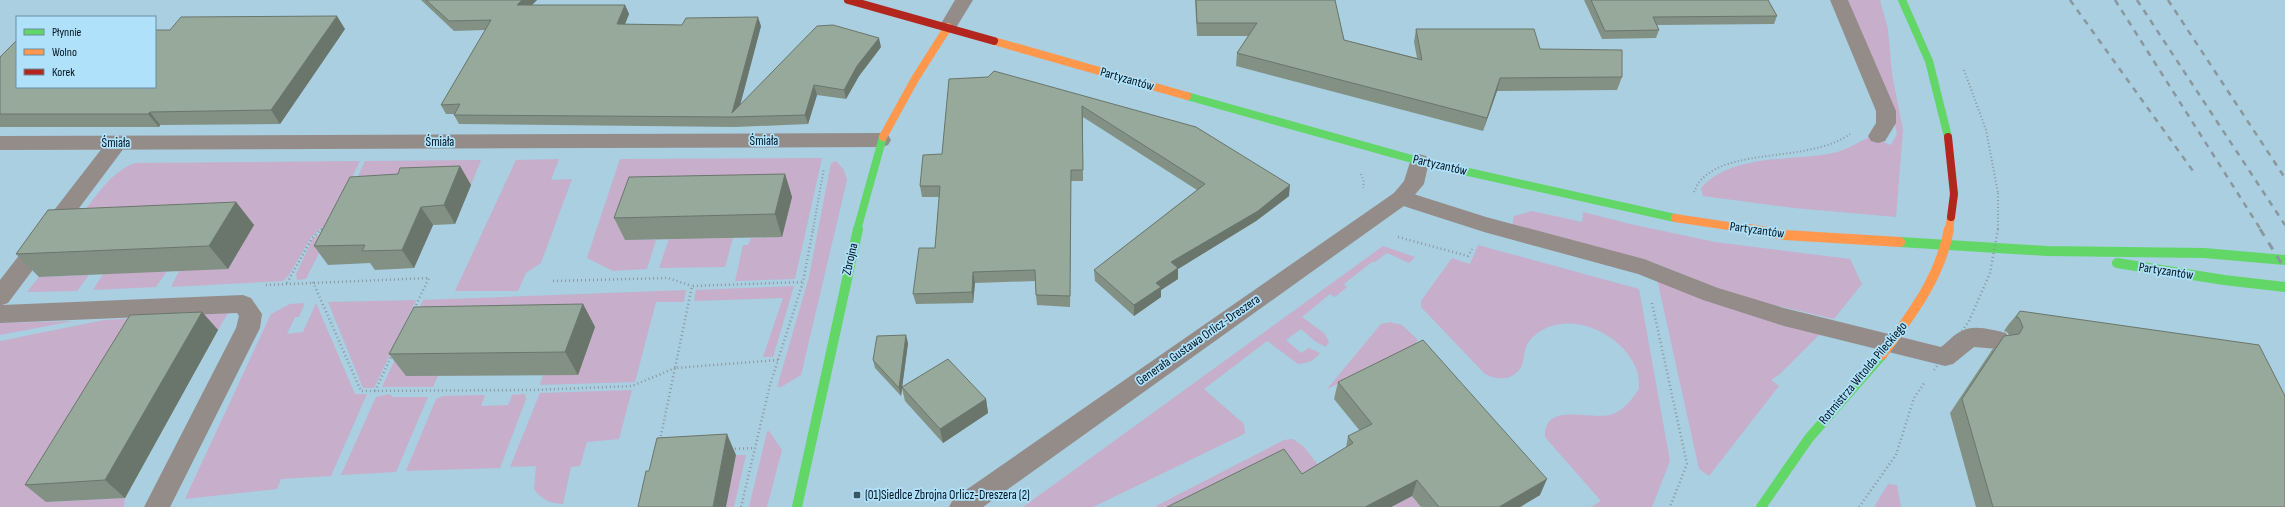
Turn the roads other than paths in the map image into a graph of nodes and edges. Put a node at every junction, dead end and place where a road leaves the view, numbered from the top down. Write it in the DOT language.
graph roads {
  1 [pos="848,0"];
  2 [pos="964,0"];
  3 [pos="1839,0"];
  4 [pos="1902,0"];
  5 [pos="948,27"];
  6 [pos="1878,136"];
  7 [pos="880,140"];
  8 [pos="0,143"];
  9 [pos="117,143"];
  10 [pos="1419,161"];
  11 [pos="1401,198"];
  12 [pos="2047,251"];
  13 [pos="2285,260"];
  14 [pos="2285,286"];
  15 [pos="0,297"];
  16 [pos="0,314"];
  17 [pos="1998,340"];
  18 [pos="157,507"];
  19 [pos="797,507"];
  20 [pos="962,507"];
  21 [pos="1761,507"];
  1 -- 5 [label="main road, Partyzantów"];
  2 -- 5 [label="street"];
  3 -- 6 [label="street"];
  4 -- 21 [label="main road, Rotmistrza Witolda Pileckiego, bridge"];
  5 -- 7 [label="main road, Zbrojna"];
  5 -- 10 [label="main road, Partyzantów"];
  7 -- 9 [label="street, Śmiała"];
  7 -- 19 [label="main road, Zbrojna"];
  8 -- 9 [label="street, Śmiała"];
  9 -- 15 [label="street"];
  10 -- 11 [label="street, Generała Gustawa Orlicz-Dreszera"];
  10 -- 12 [label="main road, Partyzantów"];
  11 -- 17 [label="street"];
  11 -- 20 [label="street, Generała Gustawa Orlicz-Dreszera"];
  12 -- 13 [label="main road, Partyzantów"];
  12 -- 14 [label="main road, Partyzantów"];
  16 -- 18 [label="street"];
}
